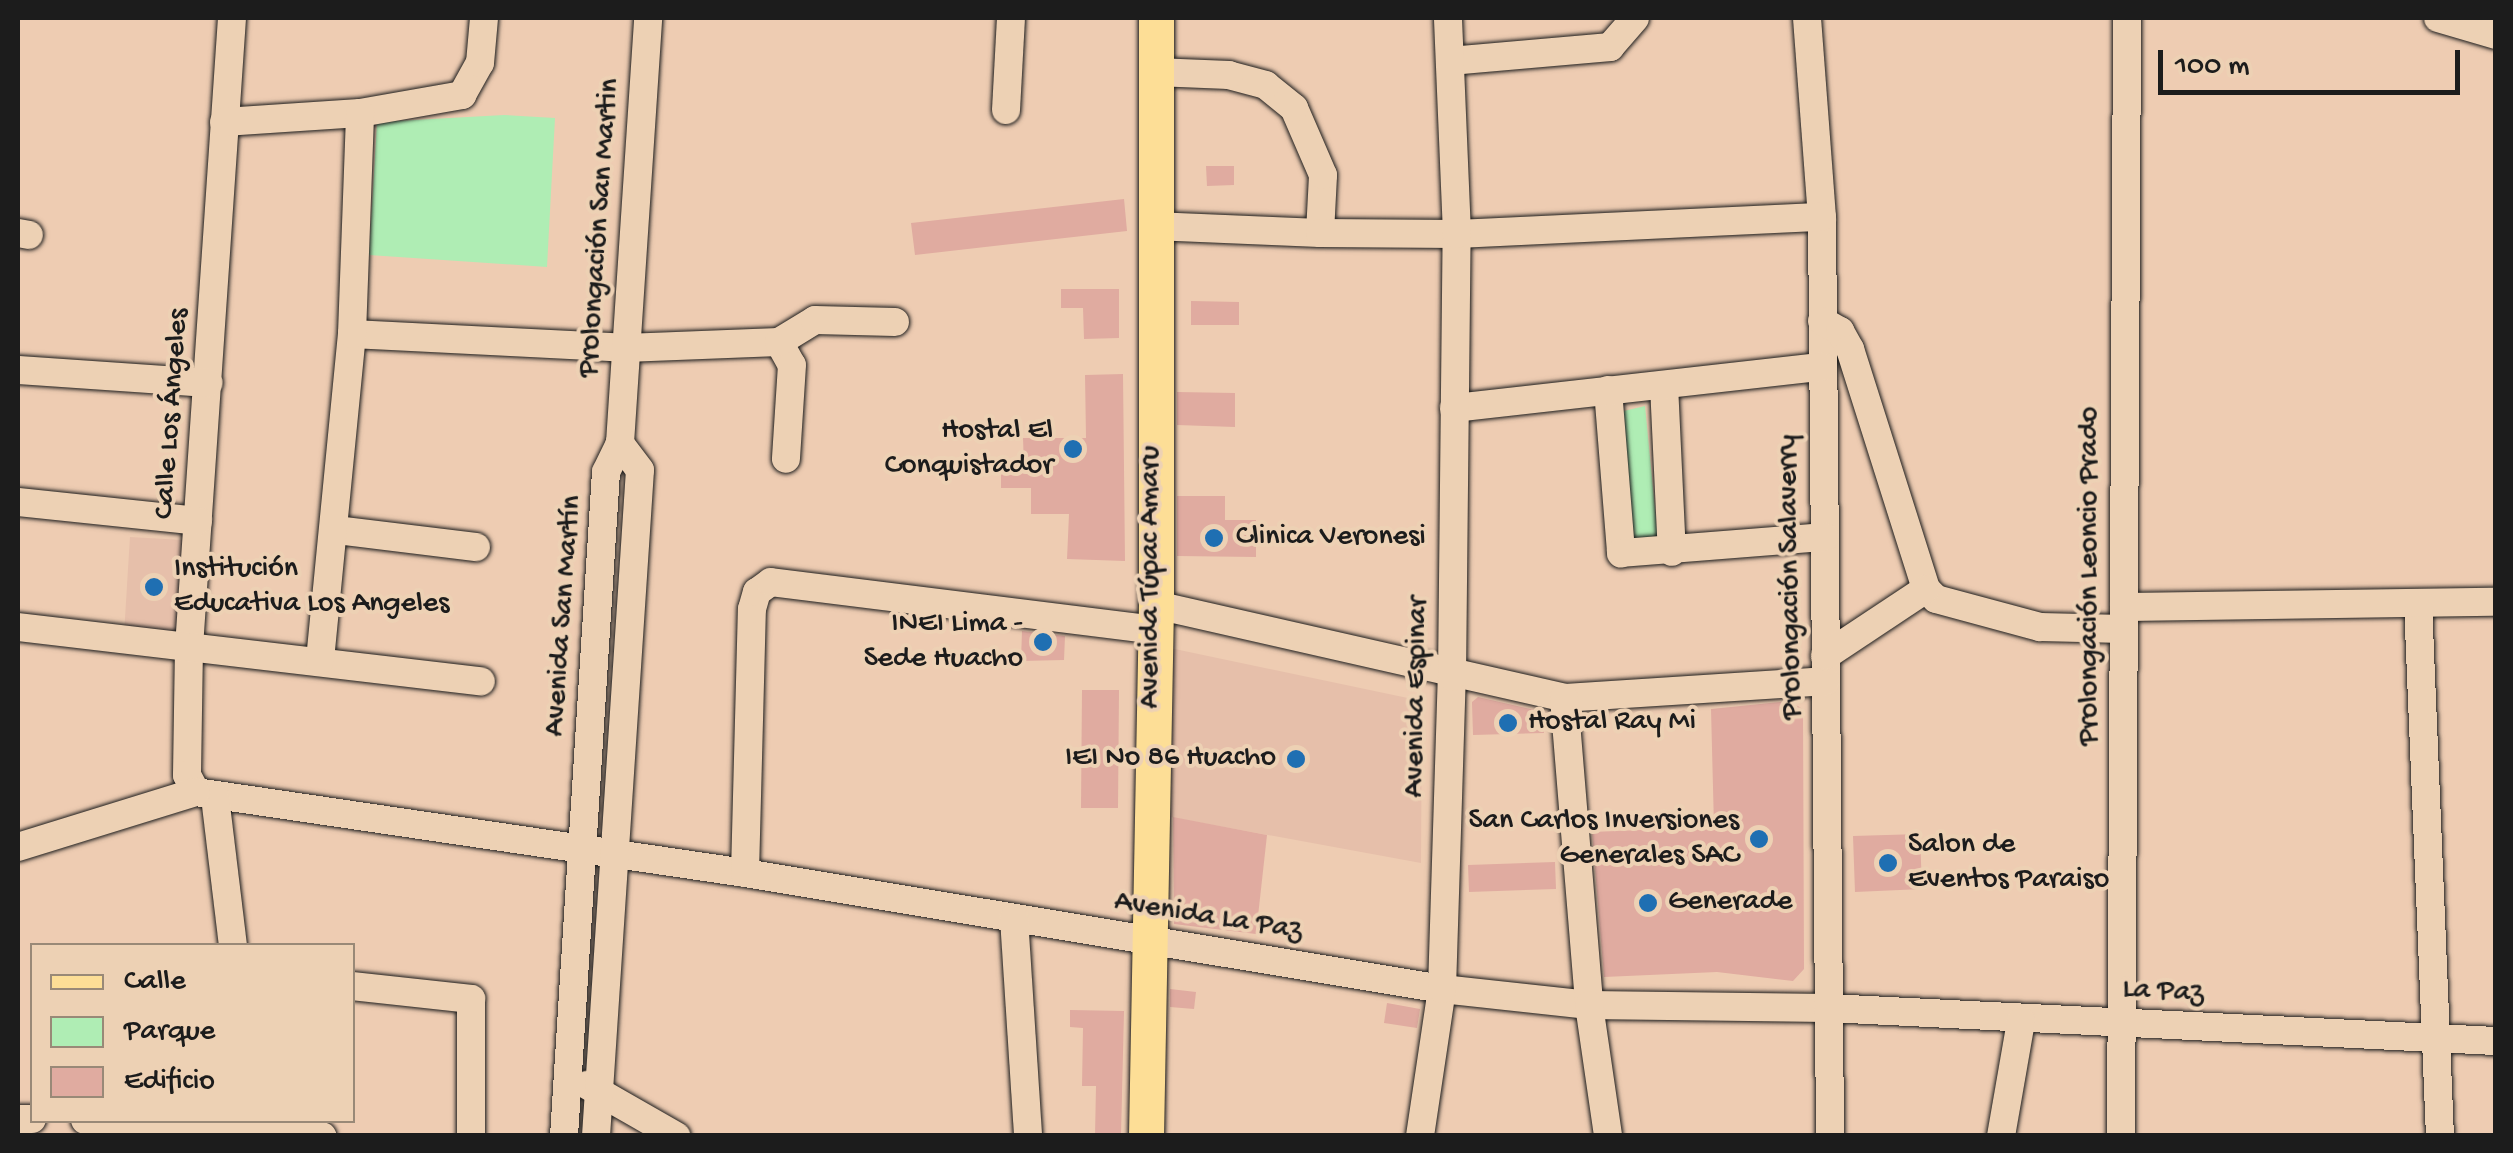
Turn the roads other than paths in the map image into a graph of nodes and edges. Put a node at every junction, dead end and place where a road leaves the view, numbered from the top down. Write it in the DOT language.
graph roads {
  1 [pos="232,18"];
  2 [pos="484,18"];
  3 [pos="648,18"];
  4 [pos="1012,18"];
  5 [pos="1156,18"];
  6 [pos="1448,18"];
  7 [pos="1636,18"];
  8 [pos="1807,18"];
  9 [pos="2127,18"];
  10 [pos="2143,18"];
  11 [pos="2438,18"];
  12 [pos="2496,35"];
  13 [pos="1450,61"];
  14 [pos="1156,72"];
  15 [pos="1006,110"];
  16 [pos="360,114"];
  17 [pos="224,122"];
  18 [pos="1822,218"];
  19 [pos="1153,226"];
  20 [pos="1320,233"];
  21 [pos="1457,234"];
  22 [pos="895,322"];
  23 [pos="1822,322"];
  24 [pos="352,334"];
  25 [pos="779,342"];
  26 [pos="625,348"];
  27 [pos="1822,367"];
  28 [pos="18,370"];
  29 [pos="209,383"];
  30 [pos="1664,385"];
  31 [pos="1608,390"];
  32 [pos="1454,408"];
  33 [pos="620,443"];
  34 [pos="786,459"];
  35 [pos="18,502"];
  36 [pos="198,522"];
  37 [pos="336,530"];
  38 [pos="1824,537"];
  39 [pos="476,547"];
  40 [pos="1672,552"];
  41 [pos="1926,589"];
  42 [pos="2496,602"];
  43 [pos="2418,603"];
  44 [pos="2129,614"];
  45 [pos="1155,617"];
  46 [pos="18,628"];
  47 [pos="189,647"];
  48 [pos="320,660"];
  49 [pos="1825,668"];
  50 [pos="1452,677"];
  51 [pos="481,681"];
  52 [pos="1564,698"];
  53 [pos="205,795"];
  54 [pos="18,847"];
  55 [pos="582,851"];
  56 [pos="617,856"];
  57 [pos="745,873"];
  58 [pos="1014,918"];
  59 [pos="232,943"];
  60 [pos="1147,943"];
  61 [pos="355,986"];
  62 [pos="1442,988"];
  63 [pos="1588,1005"];
  64 [pos="1828,1008"];
  65 [pos="2021,1021"];
  66 [pos="2130,1023"];
  67 [pos="2437,1040"];
  68 [pos="2496,1042"];
  69 [pos="570,1083"];
  70 [pos="600,1087"];
  71 [pos="139,1123"];
  72 [pos="252,1129"];
  73 [pos="322,1136"];
  74 [pos="471,1136"];
  75 [pos="564,1136"];
  76 [pos="596,1136"];
  77 [pos="676,1136"];
  78 [pos="1028,1136"];
  79 [pos="1146,1136"];
  80 [pos="1420,1136"];
  81 [pos="1608,1136"];
  82 [pos="1830,1136"];
  83 [pos="2001,1136"];
  84 [pos="2121,1136"];
  85 [pos="2137,1136"];
  86 [pos="2440,1136"];
  1 -- 17 [label="street, Calle Los Ángeles"];
  2 -- 16 [label="street"];
  3 -- 26 [label="street, Prolongación San Martin"];
  4 -- 15 [label="street"];
  5 -- 14 [label="main road, Avenida Túpac Amaru"];
  6 -- 13 [label="street, Avenida Espinar"];
  7 -- 13 [label="street"];
  8 -- 18 [label="street, Prolongación Salaverry"];
  9 -- 44 [label="street, Prolongación Leoncio Prado"];
  10 -- 44 [label="street, Prolongación Leoncio Prado"];
  11 -- 12 [label="street"];
  13 -- 21 [label="street, Avenida Espinar"];
  14 -- 19 [label="main road, Avenida Túpac Amaru"];
  14 -- 20 [label="street"];
  16 -- 17 [label="street"];
  16 -- 24 [label="street"];
  17 -- 29 [label="street, Calle Los Ángeles"];
  18 -- 21 [label="street"];
  18 -- 23 [label="street, Prolongación Salaverry"];
  19 -- 20 [label="street"];
  19 -- 45 [label="main road, Avenida Túpac Amaru"];
  20 -- 21 [label="street"];
  21 -- 32 [label="street, Avenida Espinar"];
  22 -- 25 [label="street"];
  23 -- 27 [label="street, Prolongación Salaverry"];
  23 -- 41 [label="street"];
  24 -- 26 [label="street"];
  24 -- 37 [label="street"];
  25 -- 26 [label="street"];
  25 -- 34 [label="street"];
  26 -- 33 [label="street, Prolongación San Martin"];
  27 -- 30 [label="street"];
  27 -- 38 [label="street, Prolongación Salaverry"];
  28 -- 29 [label="street"];
  29 -- 36 [label="street, Calle Los Ángeles"];
  30 -- 31 [label="street"];
  30 -- 40 [label="street"];
  31 -- 32 [label="street"];
  31 -- 40 [label="street"];
  32 -- 50 [label="street, Avenida Espinar"];
  33 -- 55 [label="street, Avenida San Martín"];
  33 -- 56 [label="street"];
  35 -- 36 [label="street"];
  36 -- 47 [label="street, Calle Los Ángeles"];
  37 -- 39 [label="street"];
  37 -- 48 [label="street"];
  38 -- 40 [label="street"];
  38 -- 49 [label="street, Prolongación Salaverry"];
  41 -- 44 [label="street"];
  41 -- 49 [label="street"];
  42 -- 43 [label="street"];
  43 -- 44 [label="street"];
  43 -- 67 [label="street"];
  44 -- 66 [label="street, Prolongación Leoncio Prado"];
  45 -- 50 [label="street"];
  45 -- 57 [label="street"];
  45 -- 60 [label="main road, Avenida Túpac Amaru"];
  46 -- 47 [label="street"];
  47 -- 48 [label="street"];
  47 -- 53 [label="street, Calle Los Ángeles"];
  48 -- 51 [label="street"];
  49 -- 52 [label="street"];
  49 -- 64 [label="street, Prolongación Salaverry"];
  50 -- 52 [label="street"];
  50 -- 62 [label="street, Avenida Espinar"];
  52 -- 63 [label="street"];
  53 -- 54 [label="street"];
  53 -- 55 [label="street"];
  53 -- 59 [label="street, Calle Los Ángeles"];
  55 -- 56 [label="street, Avenida La Paz"];
  55 -- 69 [label="street, Avenida San Martín"];
  56 -- 57 [label="street, Avenida La Paz"];
  56 -- 70 [label="street"];
  57 -- 58 [label="street, Avenida La Paz"];
  58 -- 60 [label="street, Avenida La Paz"];
  58 -- 78 [label="street"];
  60 -- 62 [label="street, Avenida La Paz"];
  60 -- 79 [label="main road, Avenida Túpac Amaru"];
  61 -- 74 [label="street"];
  62 -- 63 [label="street, Avenida La Paz"];
  62 -- 80 [label="street, Avenida Espinar"];
  63 -- 64 [label="street, Avenida La Paz"];
  63 -- 81 [label="street"];
  64 -- 65 [label="street, La Paz"];
  64 -- 82 [label="street, Prolongación Salaverry"];
  65 -- 66 [label="street, La Paz"];
  65 -- 83 [label="street"];
  66 -- 67 [label="street, La Paz"];
  66 -- 84 [label="street, Prolongación Leoncio Prado"];
  66 -- 85 [label="street, Prolongación Leoncio Prado"];
  67 -- 68 [label="street, La Paz"];
  67 -- 86 [label="street"];
  69 -- 70 [label="street"];
  69 -- 75 [label="street, Avenida San Martín"];
  70 -- 76 [label="street"];
  70 -- 77 [label="street"];
  71 -- 72 [label="street"];
  72 -- 73 [label="street"];
}
